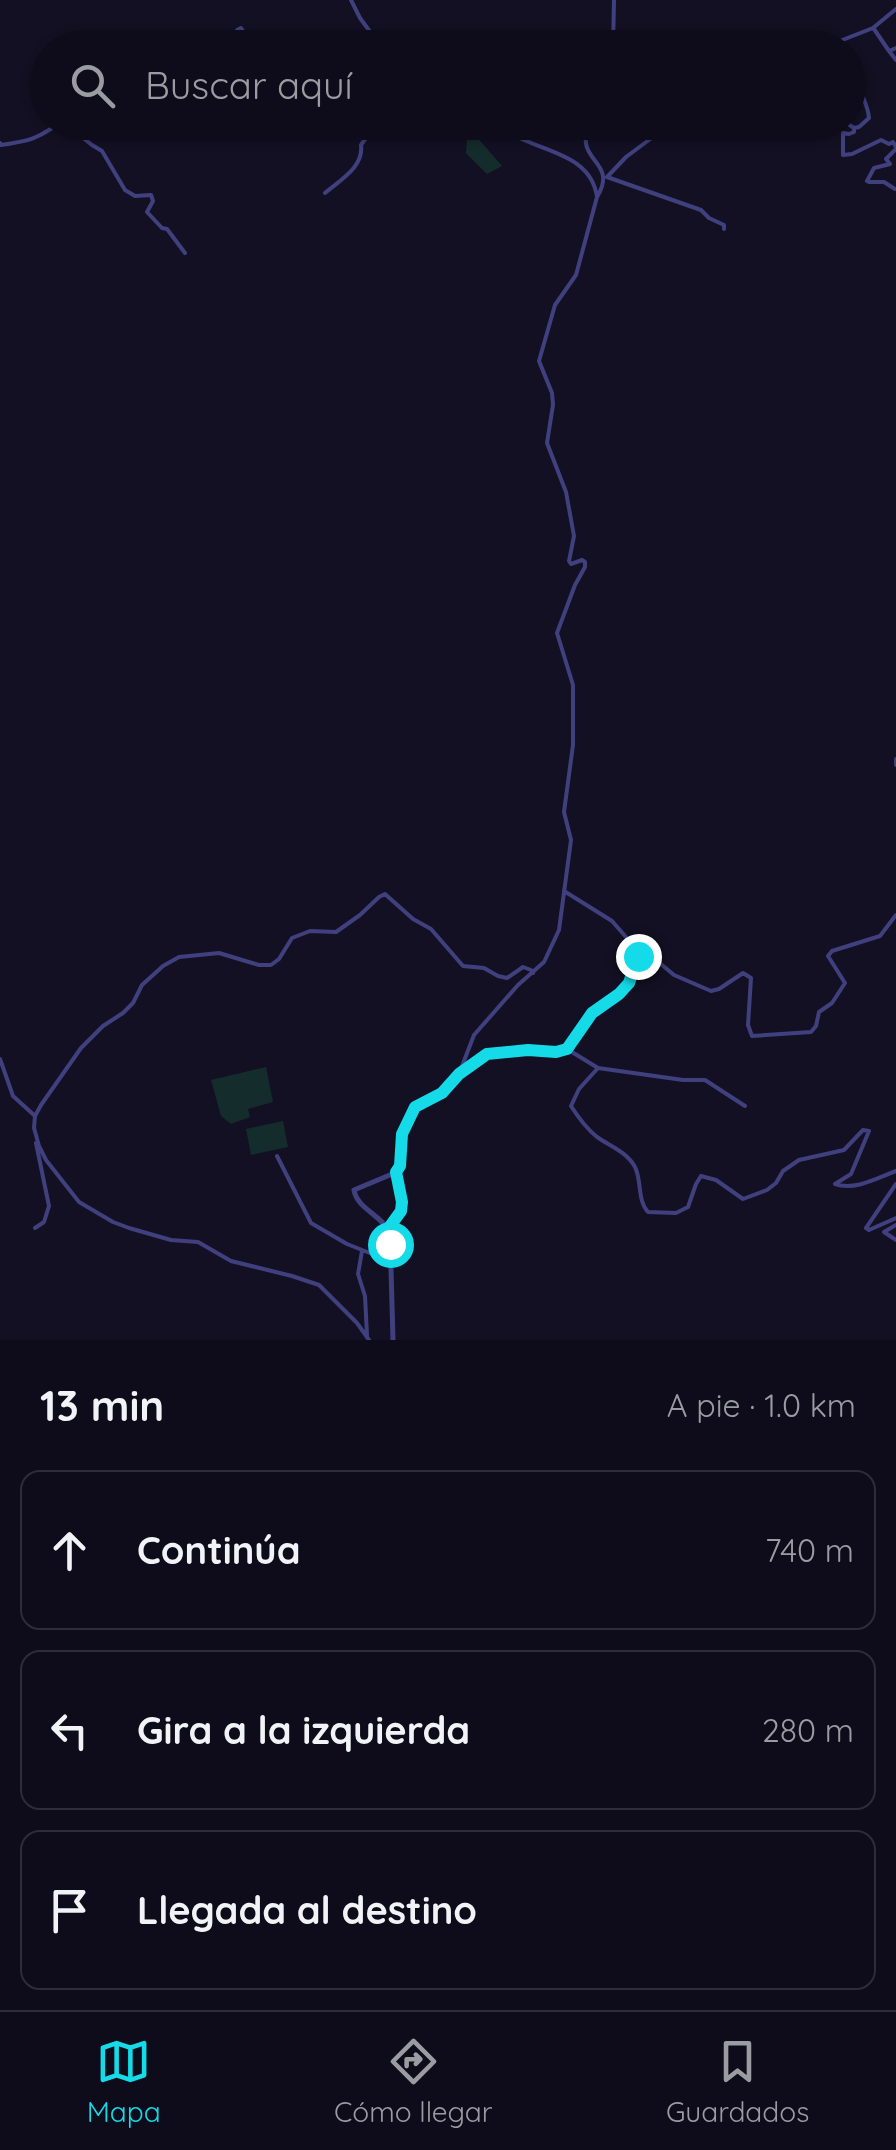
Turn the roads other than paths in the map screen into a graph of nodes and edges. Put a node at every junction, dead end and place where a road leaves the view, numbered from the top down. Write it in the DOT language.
graph roads {
  1 [pos="351,0"];
  2 [pos="614,0"];
  3 [pos="896,9"];
  4 [pos="873,28"];
  5 [pos="367,30"];
  6 [pos="613,30"];
  7 [pos="866,31"];
  8 [pos="896,48"];
  9 [pos="889,51"];
  10 [pos="896,60"];
  11 [pos="30,139"];
  12 [pos="85,140"];
  13 [pos="364,140"];
  14 [pos="523,140"];
  15 [pos="585,140"];
  16 [pos="649,140"];
  17 [pos="843,140"];
  18 [pos="0,143"];
  19 [pos="896,148"];
  20 [pos="606,178"];
  21 [pos="895,189"];
  22 [pos="325,193"];
  23 [pos="597,197"];
  24 [pos="724,229"];
  25 [pos="184,254"];
  26 [pos="564,891"];
  27 [pos="896,915"];
  28 [pos="638,952"];
  29 [pos="534,974"];
  30 [pos="567,1049"];
  31 [pos="0,1059"];
  32 [pos="598,1068"];
  33 [pos="459,1074"];
  34 [pos="745,1106"];
  35 [pos="35,1116"];
  36 [pos="34,1128"];
  37 [pos="277,1156"];
  38 [pos="896,1171"];
  39 [pos="396,1172"];
  40 [pos="896,1184"];
  41 [pos="896,1218"];
  42 [pos="896,1225"];
  43 [pos="35,1228"];
  44 [pos="388,1229"];
  45 [pos="896,1240"];
  46 [pos="362,1250"];
  47 [pos="390,1260"];
  48 [pos="368,1338"];
  49 [pos="393,1340"];
  1 -- 5 [label="street"];
  2 -- 6 [label="street"];
  3 -- 4 [label="street"];
  4 -- 7 [label="street"];
  4 -- 9 [label="street"];
  8 -- 9 [label="street"];
  9 -- 10 [label="street"];
  11 -- 18 [label="street"];
  12 -- 25 [label="street"];
  13 -- 22 [label="street"];
  14 -- 23 [label="street"];
  15 -- 20 [label="street"];
  16 -- 20 [label="street"];
  17 -- 19 [label="street"];
  19 -- 21 [label="street"];
  20 -- 23 [label="street"];
  20 -- 24 [label="street"];
  23 -- 26 [label="street"];
  26 -- 28 [label="street"];
  26 -- 29 [label="street"];
  27 -- 28 [label="street"];
  28 -- 30 [label="street"];
  29 -- 33 [label="street"];
  29 -- 35 [label="street"];
  30 -- 32 [label="street"];
  30 -- 33 [label="street"];
  31 -- 35 [label="street"];
  32 -- 34 [label="street"];
  32 -- 38 [label="street"];
  33 -- 39 [label="street"];
  35 -- 36 [label="street"];
  36 -- 43 [label="street"];
  36 -- 48 [label="street"];
  37 -- 46 [label="street"];
  39 -- 44 [label="street"];
  39 -- 44 [label="street"];
  40 -- 41 [label="street"];
  42 -- 45 [label="street"];
  44 -- 47 [label="street"];
  46 -- 47 [label="street"];
  46 -- 48 [label="street"];
  47 -- 49 [label="street"];
}
